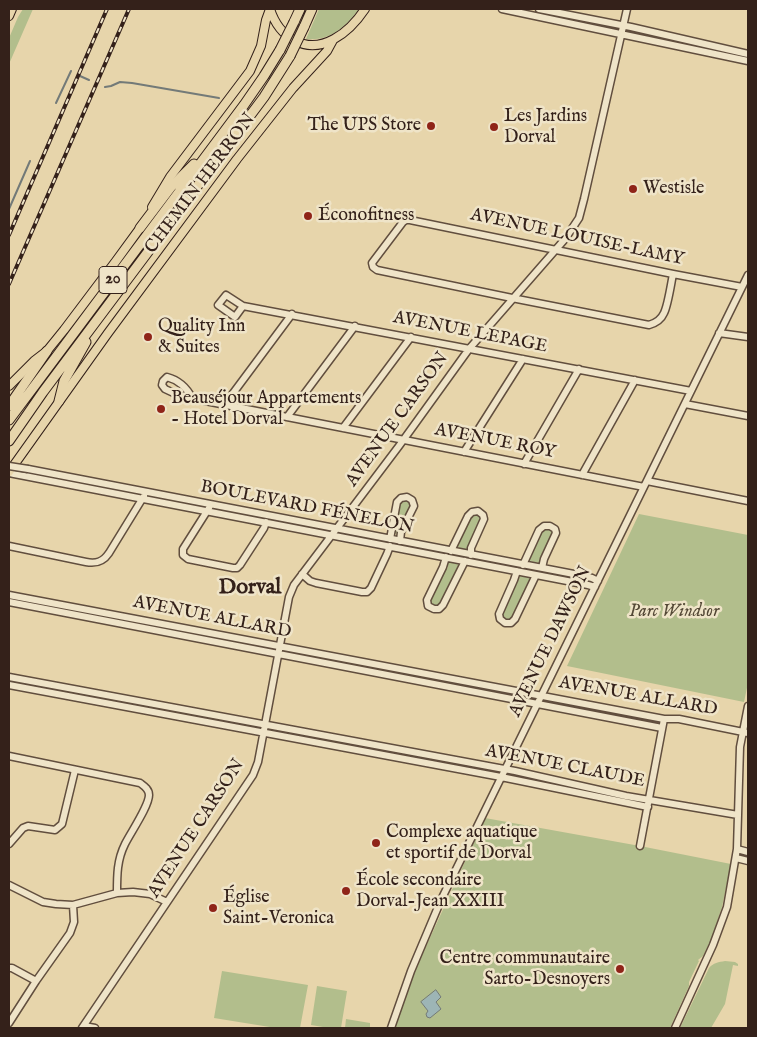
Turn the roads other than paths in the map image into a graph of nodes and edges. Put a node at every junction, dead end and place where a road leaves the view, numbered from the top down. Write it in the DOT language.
graph roads {
  1 [pos="12,9"];
  2 [pos="270,9"];
  3 [pos="300,9"];
  4 [pos="312,9"];
  5 [pos="502,9"];
  6 [pos="539,9"];
  7 [pos="626,9"];
  8 [pos="366,10"];
  9 [pos="9,16"];
  10 [pos="623,26"];
  11 [pos="621,34"];
  12 [pos="333,40"];
  13 [pos="748,54"];
  14 [pos="748,61"];
  15 [pos="217,141"];
  16 [pos="140,228"];
  17 [pos="555,249"];
  18 [pos="673,274"];
  19 [pos="748,274"];
  20 [pos="742,287"];
  21 [pos="512,298"];
  22 [pos="243,306"];
  23 [pos="292,314"];
  24 [pos="100,317"];
  25 [pos="355,326"];
  26 [pos="719,333"];
  27 [pos="411,337"];
  28 [pos="748,337"];
  29 [pos="469,349"];
  30 [pos="47,351"];
  31 [pos="523,359"];
  32 [pos="579,370"];
  33 [pos="635,380"];
  34 [pos="9,386"];
  35 [pos="691,391"];
  36 [pos="192,398"];
  37 [pos="58,401"];
  38 [pos="225,404"];
  39 [pos="685,404"];
  40 [pos="9,406"];
  41 [pos="748,416"];
  42 [pos="287,417"];
  43 [pos="9,420"];
  44 [pos="343,428"];
  45 [pos="403,440"];
  46 [pos="9,441"];
  47 [pos="464,452"];
  48 [pos="524,464"];
  49 [pos="9,466"];
  50 [pos="9,472"];
  51 [pos="582,475"];
  52 [pos="646,484"];
  53 [pos="144,496"];
  54 [pos="748,501"];
  55 [pos="211,504"];
  56 [pos="207,511"];
  57 [pos="266,522"];
  58 [pos="337,528"];
  59 [pos="332,535"];
  60 [pos="390,539"];
  61 [pos="400,541"];
  62 [pos="9,546"];
  63 [pos="390,546"];
  64 [pos="451,551"];
  65 [pos="471,555"];
  66 [pos="446,557"];
  67 [pos="465,561"];
  68 [pos="522,565"];
  69 [pos="542,568"];
  70 [pos="517,571"];
  71 [pos="302,574"];
  72 [pos="536,574"];
  73 [pos="596,584"];
  74 [pos="9,595"];
  75 [pos="9,602"];
  76 [pos="72,607"];
  77 [pos="70,614"];
  78 [pos="172,626"];
  79 [pos="170,634"];
  80 [pos="279,650"];
  81 [pos="410,671"];
  82 [pos="9,677"];
  83 [pos="408,679"];
  84 [pos="9,685"];
  85 [pos="541,696"];
  86 [pos="151,704"];
  87 [pos="537,704"];
  88 [pos="748,706"];
  89 [pos="149,712"];
  90 [pos="664,719"];
  91 [pos="265,725"];
  92 [pos="662,728"];
  93 [pos="745,732"];
  94 [pos="263,733"];
  95 [pos="386,748"];
  96 [pos="9,756"];
  97 [pos="384,756"];
  98 [pos="75,770"];
  99 [pos="504,770"];
  100 [pos="501,777"];
  101 [pos="649,799"];
  102 [pos="648,807"];
  103 [pos="738,815"];
  104 [pos="9,844"];
  105 [pos="640,846"];
  106 [pos="737,849"];
  107 [pos="748,852"];
  108 [pos="736,858"];
  109 [pos="748,861"];
  110 [pos="9,885"];
  111 [pos="118,893"];
  112 [pos="167,902"];
  113 [pos="73,905"];
  114 [pos="10,966"];
  115 [pos="36,981"];
  116 [pos="9,1022"];
  117 [pos="83,1027"];
  118 [pos="95,1028"];
  119 [pos="391,1028"];
  120 [pos="675,1028"];
  1 -- 9 [label="main road"];
  2 -- 12 [label="main road"];
  2 -- 16 [label="main road"];
  3 -- 15 [label="highway, 20, bridge"];
  4 -- 24 [label="highway, 20, bridge"];
  5 -- 11 [label="street"];
  6 -- 10 [label="street"];
  7 -- 10 [label="street, AVENUE CARSON"];
  8 -- 12 [label="main road"];
  10 -- 11 [label="street, AVENUE CARSON"];
  10 -- 13 [label="street"];
  11 -- 14 [label="street"];
  11 -- 17 [label="street, AVENUE CARSON"];
  12 -- 37 [label="main road, CHEMIN HERRON"];
  15 -- 16 [label="highway"];
  15 -- 43 [label="highway, 20"];
  16 -- 30 [label="main road"];
  17 -- 18 [label="street, AVENUE LOUISE-LAMY"];
  17 -- 21 [label="street, AVENUE CARSON"];
  17 -- 21 [label="street, AVENUE LOUISE-LAMY"];
  18 -- 20 [label="street, AVENUE LOUISE-LAMY"];
  18 -- 21 [label="street"];
  19 -- 20 [label="street, AVENUE DAWSON"];
  20 -- 26 [label="street, AVENUE DAWSON"];
  21 -- 29 [label="street, AVENUE CARSON"];
  22 -- 23 [label="street, AVENUE LEPAGE"];
  23 -- 25 [label="street, AVENUE LEPAGE"];
  23 -- 38 [label="street"];
  24 -- 37 [label="highway"];
  24 -- 46 [label="highway, 20"];
  25 -- 27 [label="street, AVENUE LEPAGE"];
  25 -- 42 [label="street"];
  26 -- 28 [label="street"];
  26 -- 35 [label="street, AVENUE DAWSON"];
  27 -- 29 [label="street, AVENUE LEPAGE"];
  27 -- 44 [label="street"];
  29 -- 31 [label="street, AVENUE LEPAGE"];
  29 -- 45 [label="street, AVENUE CARSON"];
  30 -- 34 [label="main road"];
  30 -- 40 [label="highway"];
  31 -- 32 [label="street, AVENUE LEPAGE"];
  31 -- 47 [label="street"];
  32 -- 33 [label="street, AVENUE LEPAGE"];
  32 -- 48 [label="street"];
  33 -- 35 [label="street, AVENUE LEPAGE"];
  33 -- 51 [label="street"];
  35 -- 39 [label="street, AVENUE DAWSON"];
  36 -- 38 [label="street, AVENUE ROY"];
  37 -- 50 [label="main road, CHEMIN HERRON"];
  38 -- 42 [label="street, AVENUE ROY"];
  39 -- 41 [label="street"];
  39 -- 52 [label="street, AVENUE DAWSON"];
  42 -- 44 [label="street, AVENUE ROY"];
  44 -- 45 [label="street, AVENUE ROY"];
  45 -- 47 [label="street, AVENUE ROY"];
  45 -- 58 [label="street, AVENUE CARSON"];
  47 -- 48 [label="street, AVENUE ROY"];
  48 -- 51 [label="street, AVENUE ROY"];
  49 -- 53 [label="street, BOULEVARD FÉNELON, bridge"];
  50 -- 53 [label="street, BOULEVARD FÉNELON"];
  51 -- 52 [label="street, AVENUE ROY"];
  52 -- 54 [label="street, AVENUE ROY"];
  52 -- 73 [label="street, AVENUE DAWSON"];
  53 -- 55 [label="street, BOULEVARD FÉNELON"];
  53 -- 56 [label="street, BOULEVARD FÉNELON"];
  53 -- 62 [label="street"];
  55 -- 56 [label="street"];
  55 -- 58 [label="street, BOULEVARD FÉNELON"];
  56 -- 57 [label="street, BOULEVARD FÉNELON"];
  56 -- 57 [label="street"];
  57 -- 59 [label="street, BOULEVARD FÉNELON"];
  58 -- 59 [label="street, AVENUE CARSON"];
  58 -- 60 [label="street, BOULEVARD FÉNELON"];
  59 -- 63 [label="street, BOULEVARD FÉNELON"];
  59 -- 71 [label="street, AVENUE CARSON"];
  60 -- 61 [label="street, BOULEVARD FÉNELON"];
  60 -- 61 [label="street"];
  61 -- 64 [label="street, BOULEVARD FÉNELON"];
  63 -- 66 [label="street, BOULEVARD FÉNELON"];
  63 -- 71 [label="street"];
  64 -- 65 [label="street, BOULEVARD FÉNELON"];
  64 -- 65 [label="street"];
  65 -- 68 [label="street, BOULEVARD FÉNELON"];
  66 -- 67 [label="street, BOULEVARD FÉNELON"];
  66 -- 67 [label="street"];
  67 -- 70 [label="street, BOULEVARD FÉNELON"];
  68 -- 69 [label="street, BOULEVARD FÉNELON"];
  68 -- 69 [label="street"];
  69 -- 73 [label="street, BOULEVARD FÉNELON"];
  70 -- 72 [label="street, BOULEVARD FÉNELON"];
  70 -- 72 [label="street"];
  71 -- 80 [label="street, AVENUE CARSON"];
  72 -- 73 [label="street, BOULEVARD FÉNELON"];
  73 -- 85 [label="street, AVENUE DAWSON"];
  74 -- 76 [label="street, AVENUE ALLARD"];
  75 -- 77 [label="street, AVENUE ALLARD"];
  76 -- 77 [label="street"];
  76 -- 78 [label="street, AVENUE ALLARD"];
  77 -- 79 [label="street, AVENUE ALLARD"];
  78 -- 79 [label="street"];
  78 -- 80 [label="street, AVENUE ALLARD"];
  79 -- 80 [label="street, AVENUE ALLARD"];
  80 -- 81 [label="street, AVENUE ALLARD"];
  80 -- 83 [label="street, AVENUE ALLARD"];
  80 -- 91 [label="street, AVENUE CARSON"];
  81 -- 83 [label="street"];
  81 -- 85 [label="street, AVENUE ALLARD"];
  82 -- 86 [label="street, AVENUE CLAUDE"];
  83 -- 87 [label="street, AVENUE ALLARD"];
  84 -- 89 [label="street, AVENUE CLAUDE"];
  85 -- 87 [label="street, AVENUE DAWSON"];
  85 -- 90 [label="street, AVENUE ALLARD"];
  86 -- 89 [label="street"];
  86 -- 91 [label="street, AVENUE CLAUDE"];
  87 -- 92 [label="street, AVENUE ALLARD"];
  87 -- 99 [label="street, AVENUE DAWSON"];
  88 -- 93 [label="street"];
  89 -- 94 [label="street, AVENUE CLAUDE"];
  90 -- 92 [label="street"];
  90 -- 93 [label="street, AVENUE ALLARD"];
  91 -- 94 [label="street, AVENUE CARSON"];
  91 -- 95 [label="street, AVENUE CLAUDE"];
  92 -- 101 [label="street"];
  93 -- 103 [label="street"];
  94 -- 97 [label="street, AVENUE CLAUDE"];
  94 -- 112 [label="street, AVENUE CARSON"];
  95 -- 97 [label="street"];
  95 -- 99 [label="street, AVENUE CLAUDE"];
  96 -- 98 [label="street"];
  97 -- 100 [label="street, AVENUE CLAUDE"];
  98 -- 104 [label="street"];
  98 -- 111 [label="street"];
  99 -- 100 [label="street, AVENUE DAWSON"];
  99 -- 101 [label="street, AVENUE CLAUDE"];
  100 -- 102 [label="street, AVENUE CLAUDE"];
  100 -- 119 [label="street, AVENUE DAWSON"];
  101 -- 102 [label="street"];
  101 -- 103 [label="street, AVENUE CLAUDE"];
  102 -- 105 [label="street"];
  103 -- 106 [label="street"];
  106 -- 107 [label="street"];
  106 -- 108 [label="street"];
  108 -- 109 [label="street"];
  108 -- 120 [label="street"];
  110 -- 113 [label="street"];
  111 -- 112 [label="street"];
  111 -- 113 [label="street"];
  112 -- 117 [label="street, AVENUE CARSON"];
  113 -- 115 [label="street"];
  114 -- 115 [label="street"];
  115 -- 116 [label="street"];
  117 -- 118 [label="street"];
}
